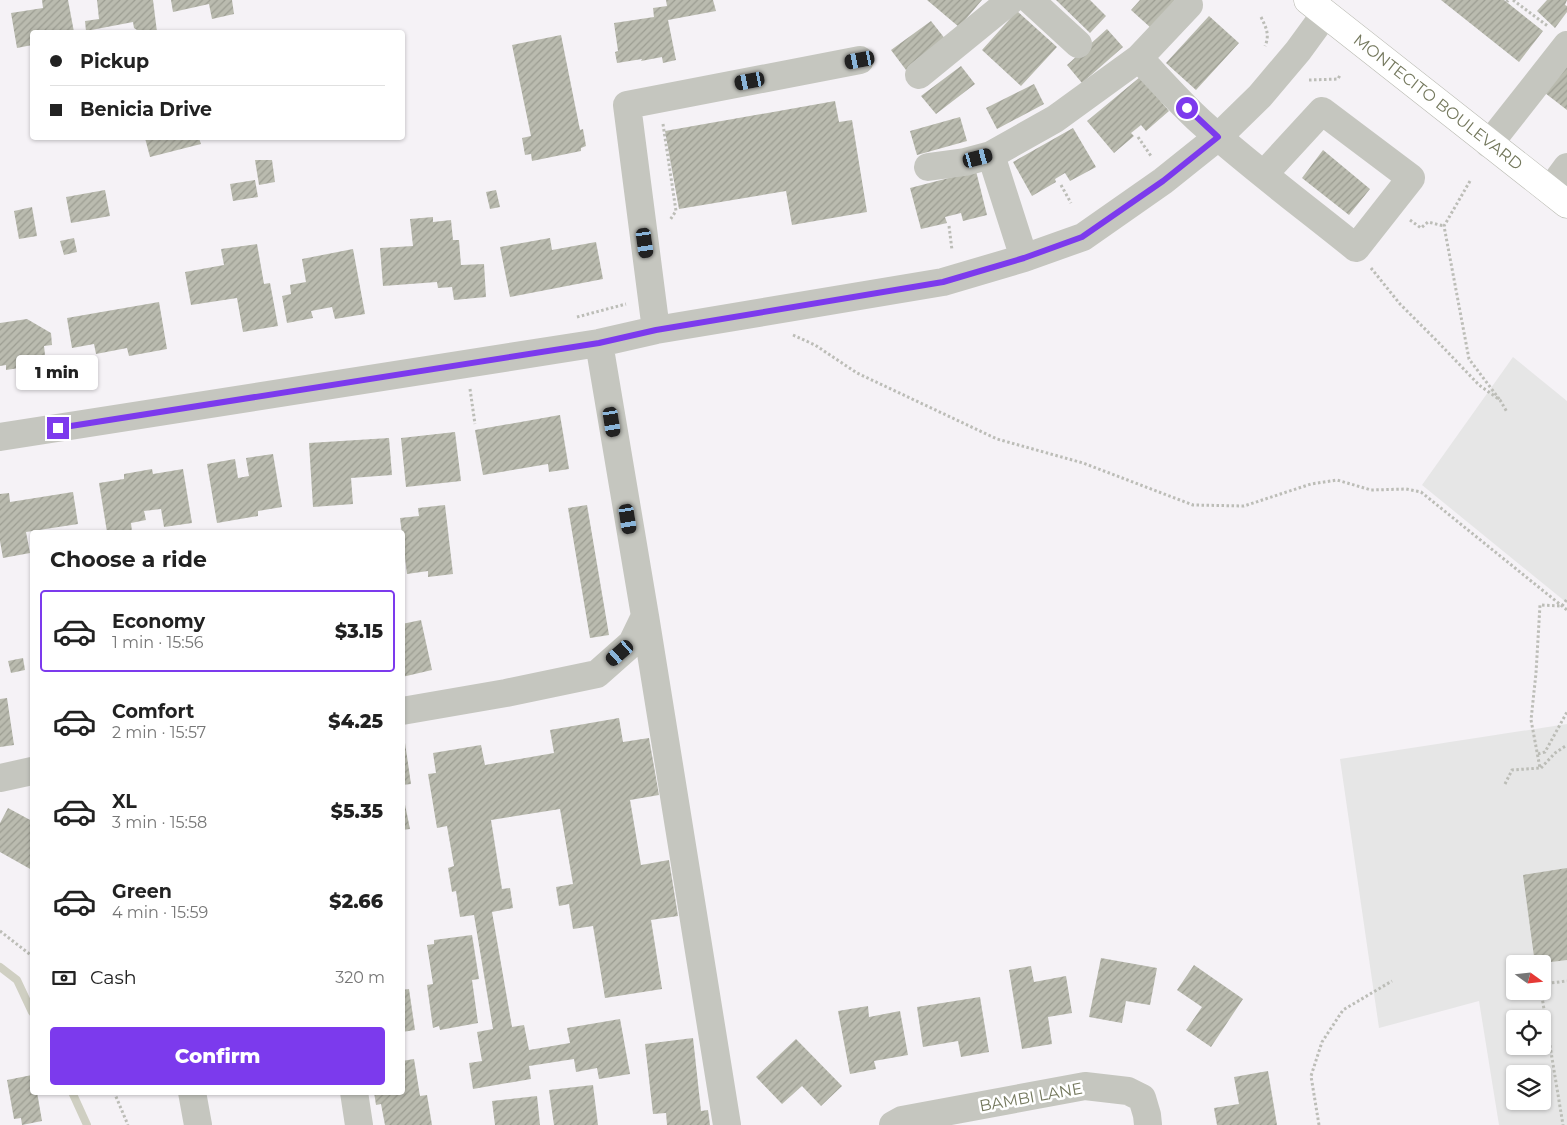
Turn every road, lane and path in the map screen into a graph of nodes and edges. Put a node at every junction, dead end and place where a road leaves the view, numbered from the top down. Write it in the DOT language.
graph roads {
  1 [pos="1011,0"];
  2 [pos="1030,0"];
  3 [pos="1514,0"];
  4 [pos="1188,5"];
  5 [pos="1317,7"];
  6 [pos="1260,17"];
  7 [pos="1561,39"];
  8 [pos="1078,44"];
  9 [pos="1263,50"];
  10 [pos="1139,58"];
  11 [pos="860,60"];
  12 [pos="919,75"];
  13 [pos="1340,75"];
  14 [pos="1309,80"];
  15 [pos="1138,137"];
  16 [pos="1218,137"];
  17 [pos="1489,144"];
  18 [pos="991,155"];
  19 [pos="1152,156"];
  20 [pos="928,167"];
  21 [pos="1567,168"];
  22 [pos="1264,174"];
  23 [pos="1470,181"];
  24 [pos="1061,185"];
  25 [pos="1559,197"];
  26 [pos="1071,203"];
  27 [pos="949,226"];
  28 [pos="1444,226"];
  29 [pos="1420,228"];
  30 [pos="1356,248"];
  31 [pos="952,250"];
  32 [pos="1024,258"];
  33 [pos="656,330"];
  34 [pos="788,333"];
  35 [pos="599,343"];
  36 [pos="470,389"];
  37 [pos="1500,400"];
  38 [pos="1507,412"];
  39 [pos="475,424"];
  40 [pos="0,437"];
  41 [pos="1567,599"];
  42 [pos="1562,606"];
  43 [pos="1567,610"];
  44 [pos="645,616"];
  45 [pos="405,710"];
  46 [pos="1567,712"];
  47 [pos="1567,745"];
  48 [pos="1538,754"];
  49 [pos="1540,768"];
  50 [pos="30,771"];
  51 [pos="0,778"];
  52 [pos="1505,784"];
  53 [pos="0,930"];
  54 [pos="30,954"];
  55 [pos="1567,980"];
  56 [pos="1392,981"];
  57 [pos="1551,983"];
  58 [pos="1542,1000"];
  59 [pos="115,1095"];
  60 [pos="193,1095"];
  61 [pos="354,1095"];
  62 [pos="128,1125"];
  63 [pos="198,1125"];
  64 [pos="359,1125"];
  65 [pos="727,1125"];
  66 [pos="893,1125"];
  67 [pos="1148,1125"];
  68 [pos="1319,1125"];
  69 [pos="1563,1125"];
  1 -- 12 [label="street"];
  2 -- 8 [label="street"];
  3 -- 7 [label="path"];
  4 -- 10 [label="street"];
  5 -- 16 [label="street"];
  5 -- 17 [label="main road, MONTECITO BOULEVARD"];
  6 -- 9 [label="path"];
  7 -- 17 [label="street"];
  10 -- 16 [label="street"];
  10 -- 18 [label="street"];
  11 -- 33 [label="street"];
  13 -- 14 [label="path"];
  15 -- 19 [label="path"];
  16 -- 22 [label="street"];
  16 -- 32 [label="street"];
  17 -- 25 [label="main road, MONTECITO BOULEVARD"];
  18 -- 20 [label="street"];
  18 -- 32 [label="street"];
  21 -- 25 [label="street"];
  22 -- 30 [label="street"];
  22 -- 30 [label="street"];
  23 -- 28 [label="path"];
  24 -- 26 [label="path"];
  27 -- 31 [label="path"];
  28 -- 29 [label="path"];
  28 -- 37 [label="path"];
  30 -- 37 [label="path"];
  32 -- 33 [label="street"];
  33 -- 35 [label="street"];
  34 -- 42 [label="path"];
  35 -- 40 [label="street"];
  35 -- 44 [label="street"];
  36 -- 39 [label="path"];
  37 -- 38 [label="path"];
  41 -- 42 [label="path"];
  42 -- 43 [label="path"];
  42 -- 48 [label="path"];
  44 -- 45 [label="street"];
  44 -- 65 [label="street"];
  46 -- 48 [label="path"];
  47 -- 49 [label="path"];
  48 -- 49 [label="path"];
  49 -- 52 [label="path"];
  50 -- 51 [label="street"];
  53 -- 54 [label="path"];
  55 -- 57 [label="path"];
  56 -- 68 [label="path"];
  58 -- 69 [label="path"];
  59 -- 62 [label="path"];
  60 -- 63 [label="street"];
  61 -- 64 [label="street"];
  66 -- 67 [label="street, BAMBI LANE"];
}
